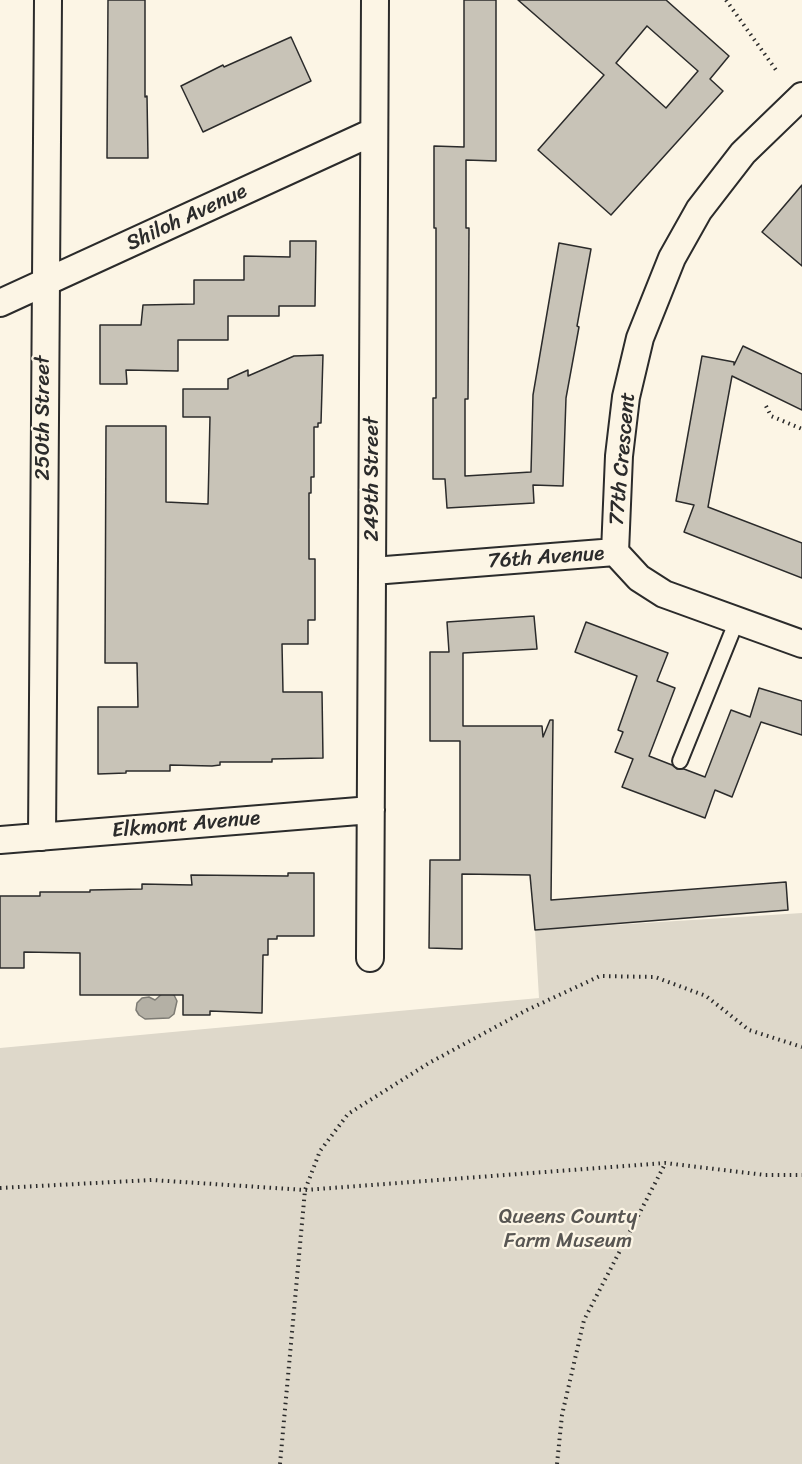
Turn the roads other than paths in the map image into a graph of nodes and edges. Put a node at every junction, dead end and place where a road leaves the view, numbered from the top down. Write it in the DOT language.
graph roads {
  1 [pos="48,0"];
  2 [pos="375,0"];
  3 [pos="802,96"];
  4 [pos="373,132"];
  5 [pos="45,283"];
  6 [pos="0,303"];
  7 [pos="615,552"];
  8 [pos="373,571"];
  9 [pos="737,620"];
  10 [pos="802,644"];
  11 [pos="680,761"];
  12 [pos="371,810"];
  13 [pos="42,837"];
  14 [pos="0,840"];
  15 [pos="370,958"];
  1 -- 5 [label="street, 250th Street"];
  2 -- 4 [label="street, 249th Street"];
  3 -- 7 [label="street, 77th Crescent"];
  4 -- 5 [label="street, Shiloh Avenue"];
  4 -- 8 [label="street, 249th Street"];
  5 -- 6 [label="street, Shiloh Avenue"];
  5 -- 13 [label="street, 250th Street"];
  7 -- 8 [label="street, 76th Avenue"];
  7 -- 9 [label="street, 76th Avenue"];
  8 -- 12 [label="street, 249th Street"];
  9 -- 10 [label="street, 76th Avenue"];
  9 -- 11 [label="lane"];
  12 -- 13 [label="street, Elkmont Avenue"];
  12 -- 15 [label="street, 249th Street"];
  13 -- 14 [label="street, Elkmont Avenue"];
}
